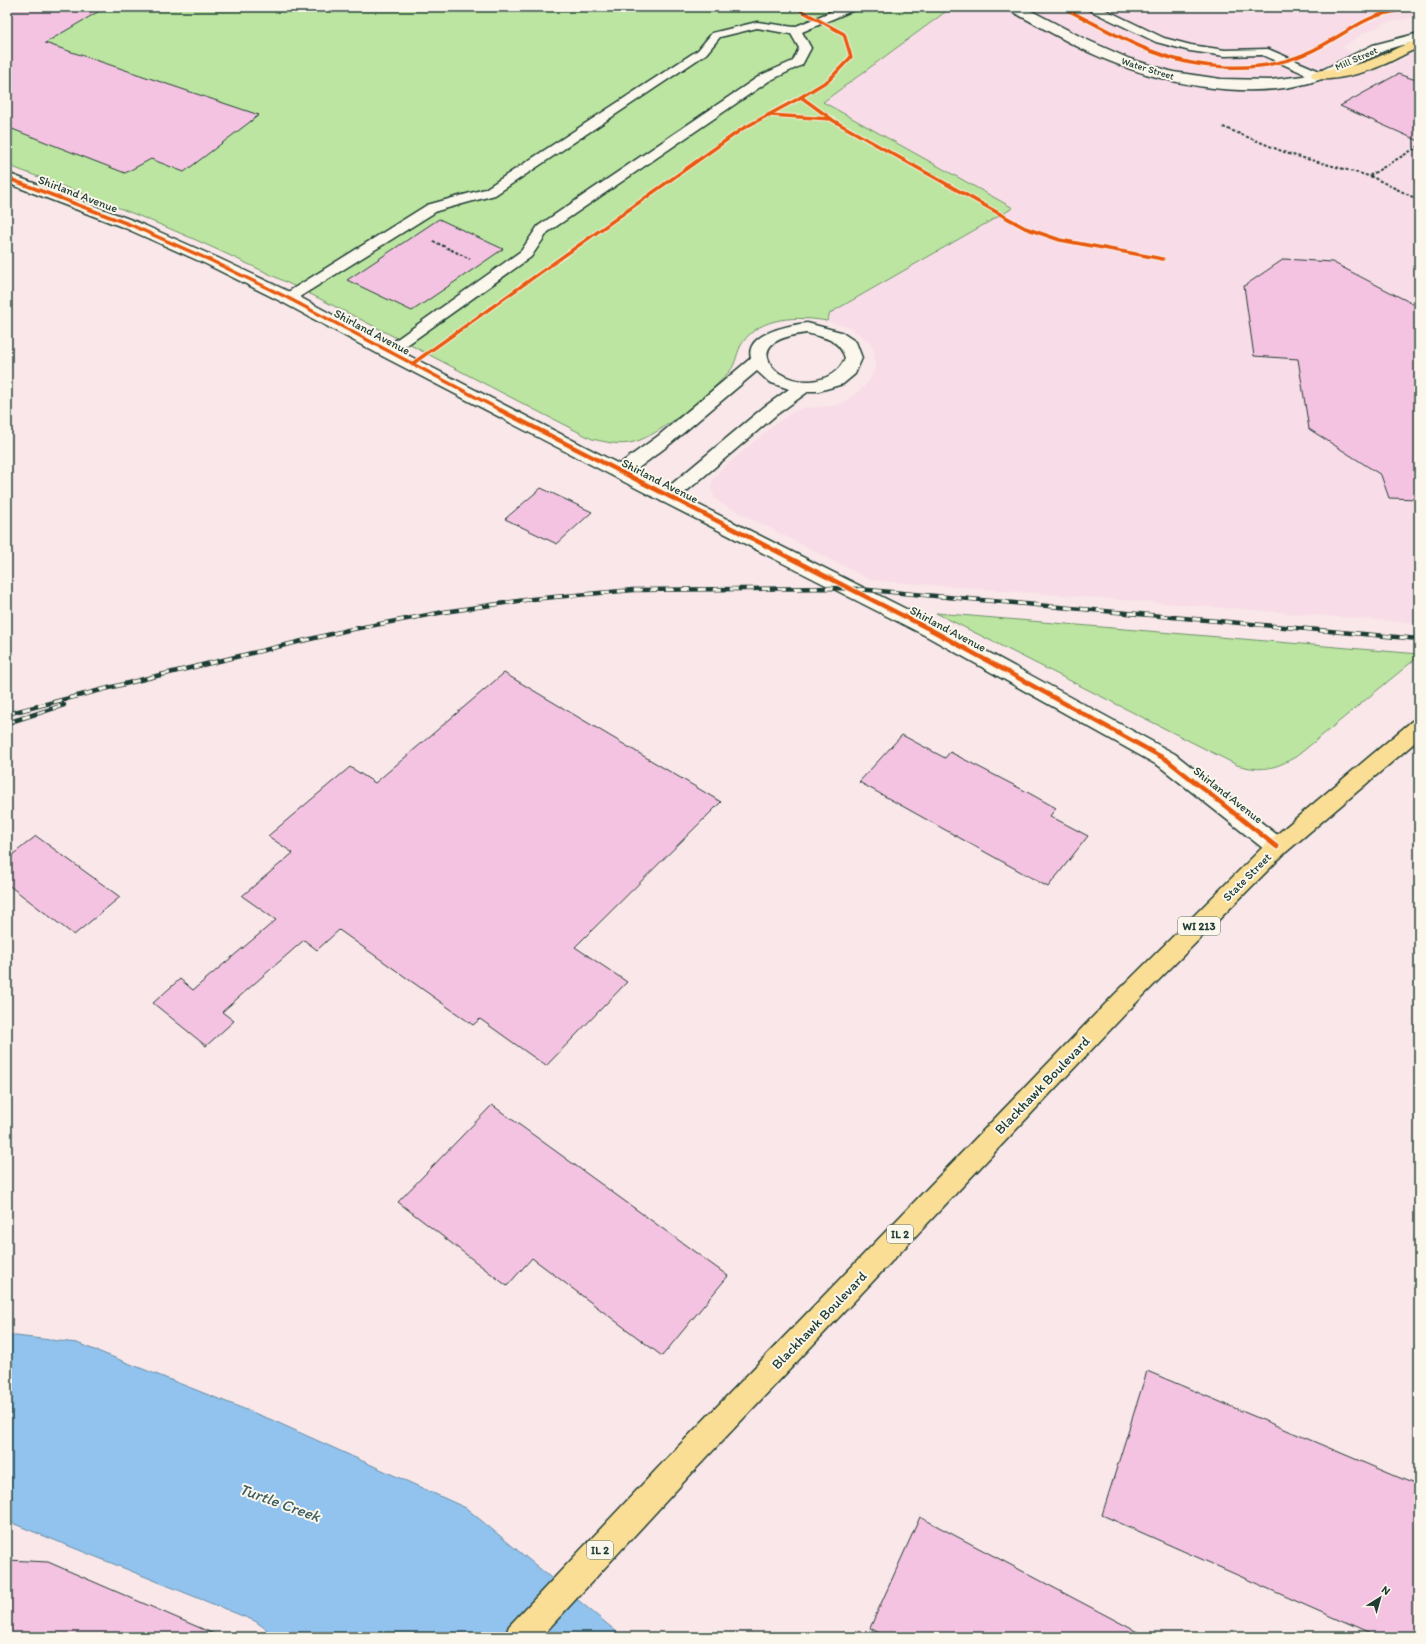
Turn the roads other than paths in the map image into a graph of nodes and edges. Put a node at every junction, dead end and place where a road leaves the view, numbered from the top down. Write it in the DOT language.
graph roads {
  1 [pos="852,7"];
  2 [pos="1014,7"];
  3 [pos="1091,7"];
  4 [pos="795,31"];
  5 [pos="1419,37"];
  6 [pos="1419,44"];
  7 [pos="1318,75"];
  8 [pos="1295,82"];
  9 [pos="7,178"];
  10 [pos="288,298"];
  11 [pos="388,352"];
  12 [pos="759,360"];
  13 [pos="804,386"];
  14 [pos="621,472"];
  15 [pos="668,497"];
  16 [pos="1419,728"];
  17 [pos="1278,847"];
  18 [pos="1120,1004"];
  19 [pos="520,1637"];
  1 -- 4 [label="lane"];
  2 -- 8 [label="street, Water Street"];
  3 -- 7 [label="lane"];
  4 -- 10 [label="lane"];
  4 -- 11 [label="lane"];
  5 -- 7 [label="street, Mill Street"];
  6 -- 7 [label="main road"];
  7 -- 8 [label="street, Mill Street"];
  9 -- 10 [label="street, Shirland Avenue"];
  10 -- 11 [label="street, Shirland Avenue"];
  11 -- 14 [label="street, Shirland Avenue"];
  12 -- 13 [label="street"];
  12 -- 13 [label="street"];
  12 -- 14 [label="street"];
  13 -- 15 [label="street"];
  14 -- 15 [label="street, Shirland Avenue"];
  15 -- 17 [label="street, Shirland Avenue"];
  16 -- 17 [label="main road, State Street / WI 213"];
  17 -- 18 [label="main road, State Street / WI 213"];
  18 -- 19 [label="main road, Blackhawk Boulevard / IL 2"];
}
